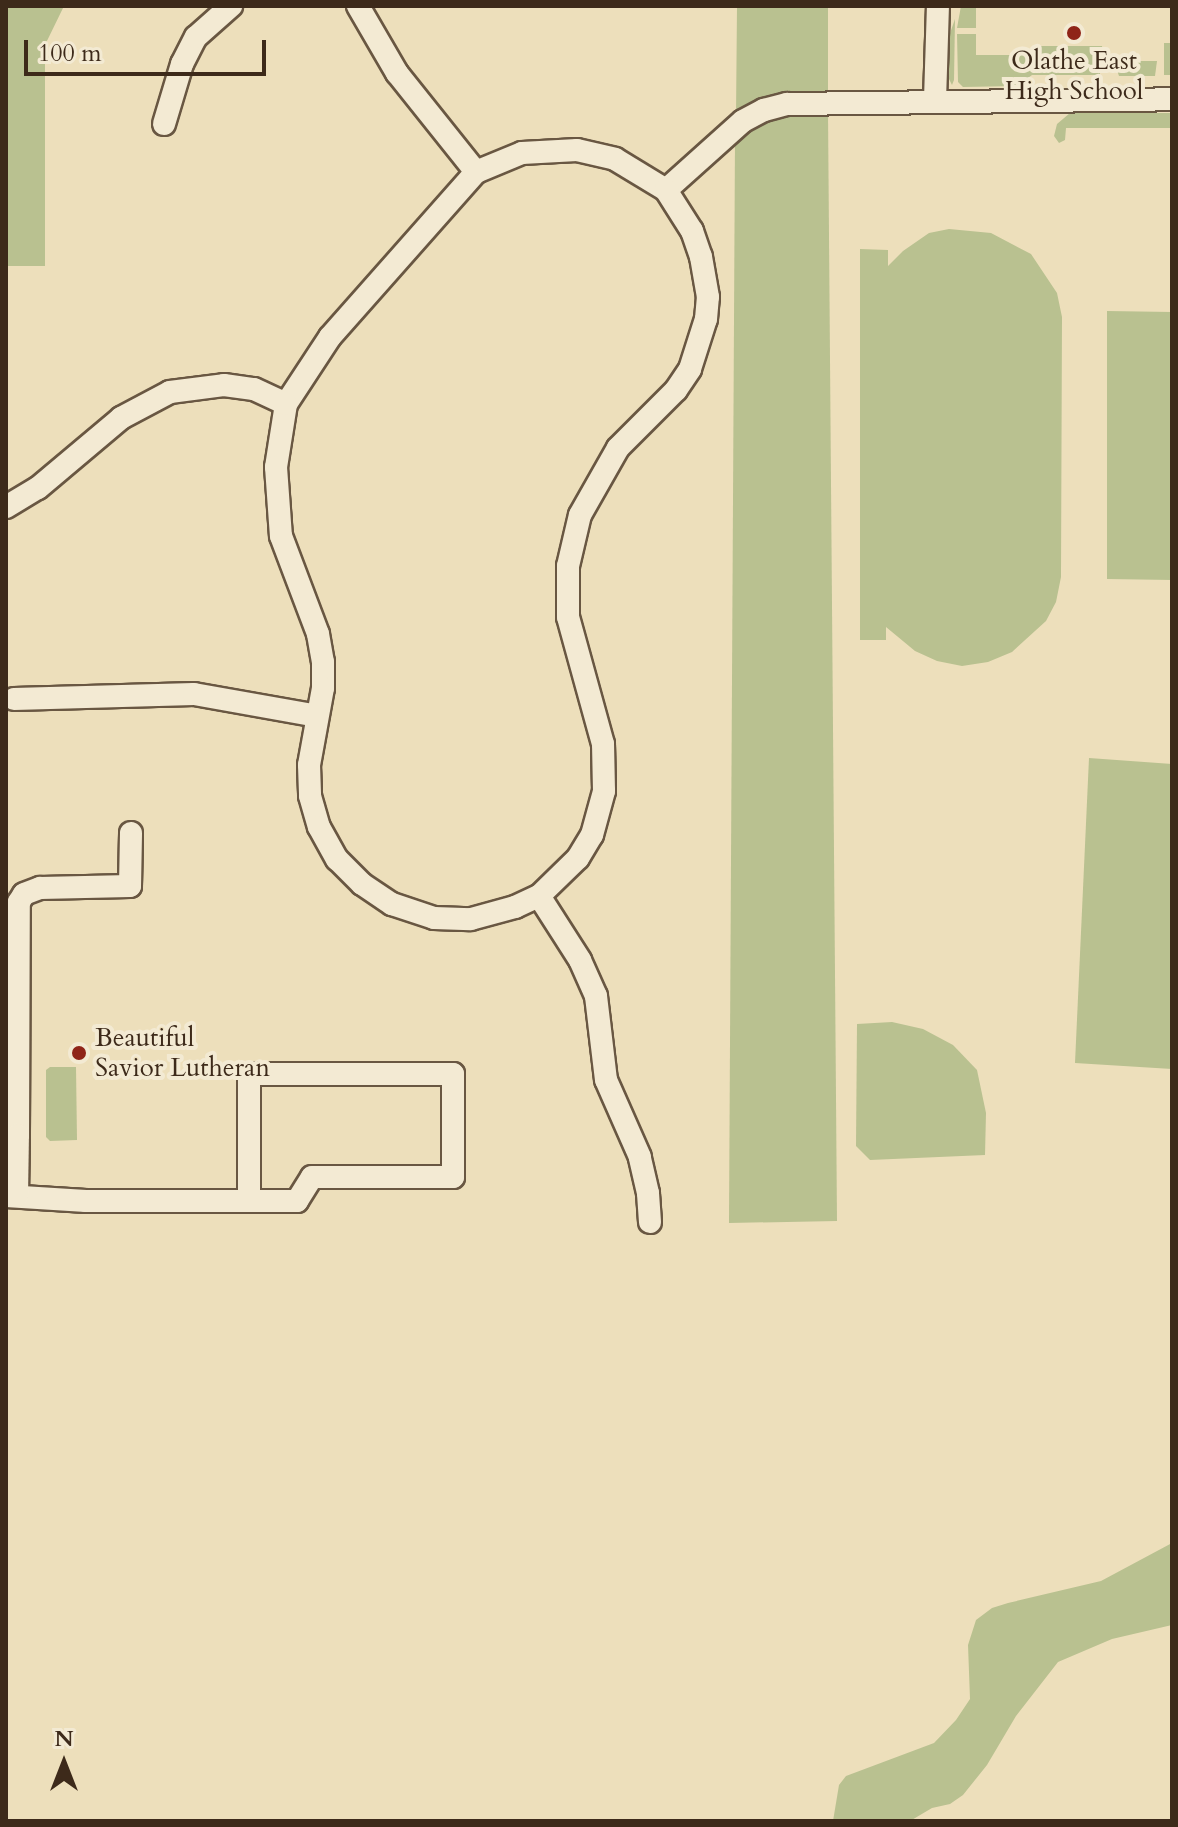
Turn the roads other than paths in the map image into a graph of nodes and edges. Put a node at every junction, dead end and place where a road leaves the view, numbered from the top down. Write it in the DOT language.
graph roads {
  1 [pos="231,6"];
  2 [pos="358,6"];
  3 [pos="938,6"];
  4 [pos="1172,99"];
  5 [pos="935,100"];
  6 [pos="164,124"];
  7 [pos="476,172"];
  8 [pos="666,190"];
  9 [pos="286,404"];
  10 [pos="6,507"];
  11 [pos="14,699"];
  12 [pos="317,716"];
  13 [pos="131,833"];
  14 [pos="539,896"];
  15 [pos="12,1135"];
  16 [pos="12,1196"];
  17 [pos="249,1201"];
  18 [pos="650,1222"];
  1 -- 6 [label="street"];
  2 -- 7 [label="street"];
  3 -- 5 [label="street"];
  4 -- 5 [label="street"];
  5 -- 8 [label="street"];
  7 -- 8 [label="street"];
  7 -- 9 [label="street"];
  8 -- 14 [label="street"];
  9 -- 10 [label="street"];
  9 -- 12 [label="street"];
  11 -- 12 [label="street"];
  12 -- 14 [label="street"];
  13 -- 15 [label="street"];
  14 -- 18 [label="street"];
  15 -- 16 [label="street"];
  16 -- 17 [label="street"];
  17 -- 17 [label="street"];
}
